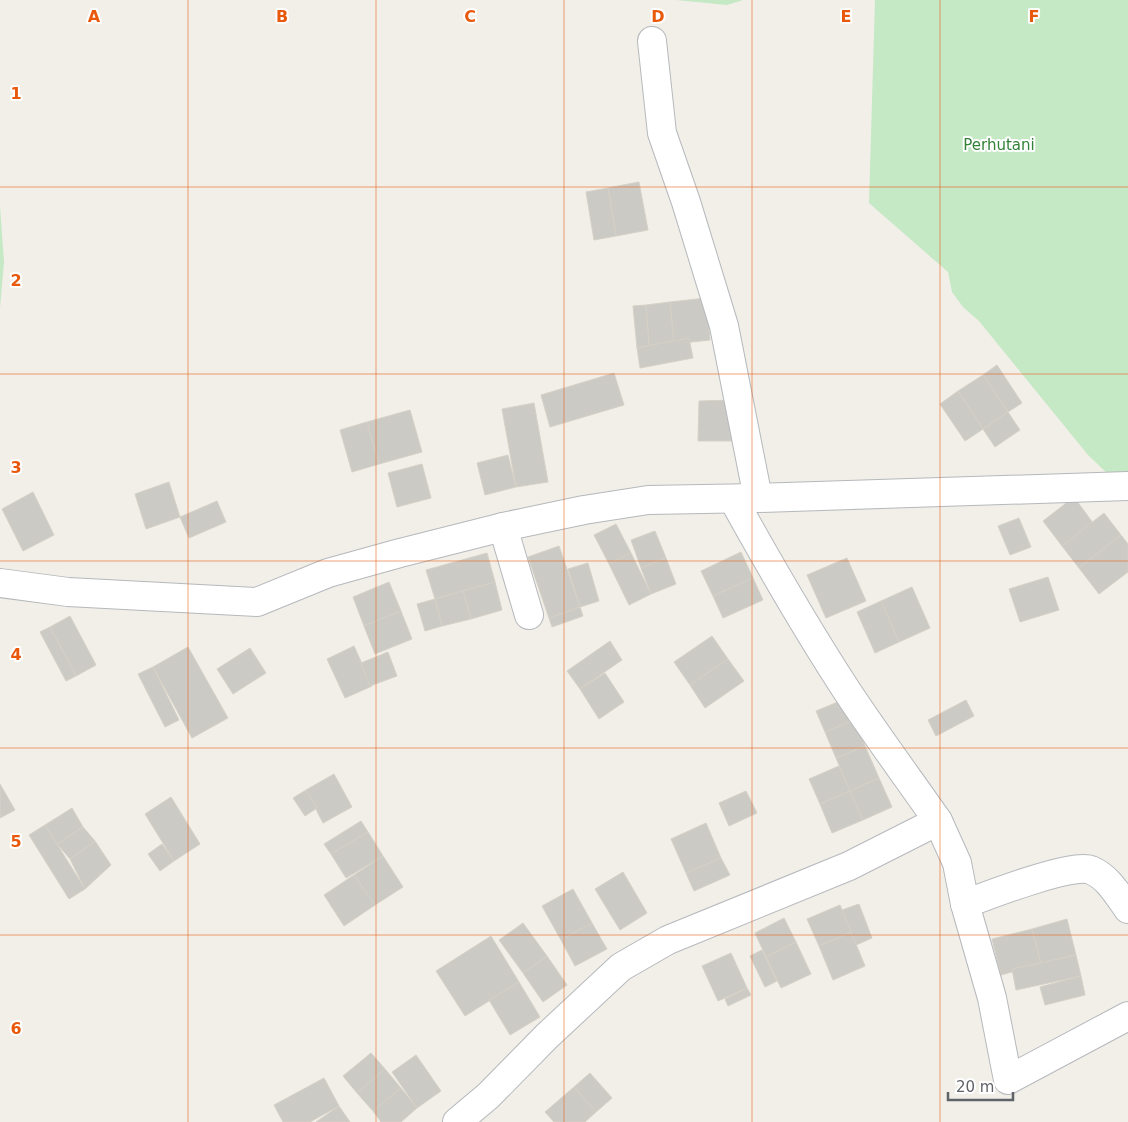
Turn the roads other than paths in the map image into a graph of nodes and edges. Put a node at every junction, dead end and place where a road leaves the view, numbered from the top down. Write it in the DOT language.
graph roads {
  1 [pos="652,41"];
  2 [pos="1128,486"];
  3 [pos="746,499"];
  4 [pos="503,527"];
  5 [pos="0,583"];
  6 [pos="529,614"];
  7 [pos="938,821"];
  8 [pos="965,904"];
  9 [pos="1128,909"];
  10 [pos="1128,1016"];
  11 [pos="457,1122"];
  1 -- 3 [label="street"];
  2 -- 3 [label="street"];
  3 -- 4 [label="street"];
  3 -- 7 [label="street"];
  4 -- 5 [label="street"];
  4 -- 6 [label="street"];
  7 -- 8 [label="street"];
  7 -- 11 [label="street"];
  8 -- 9 [label="street"];
  8 -- 10 [label="street"];
}
